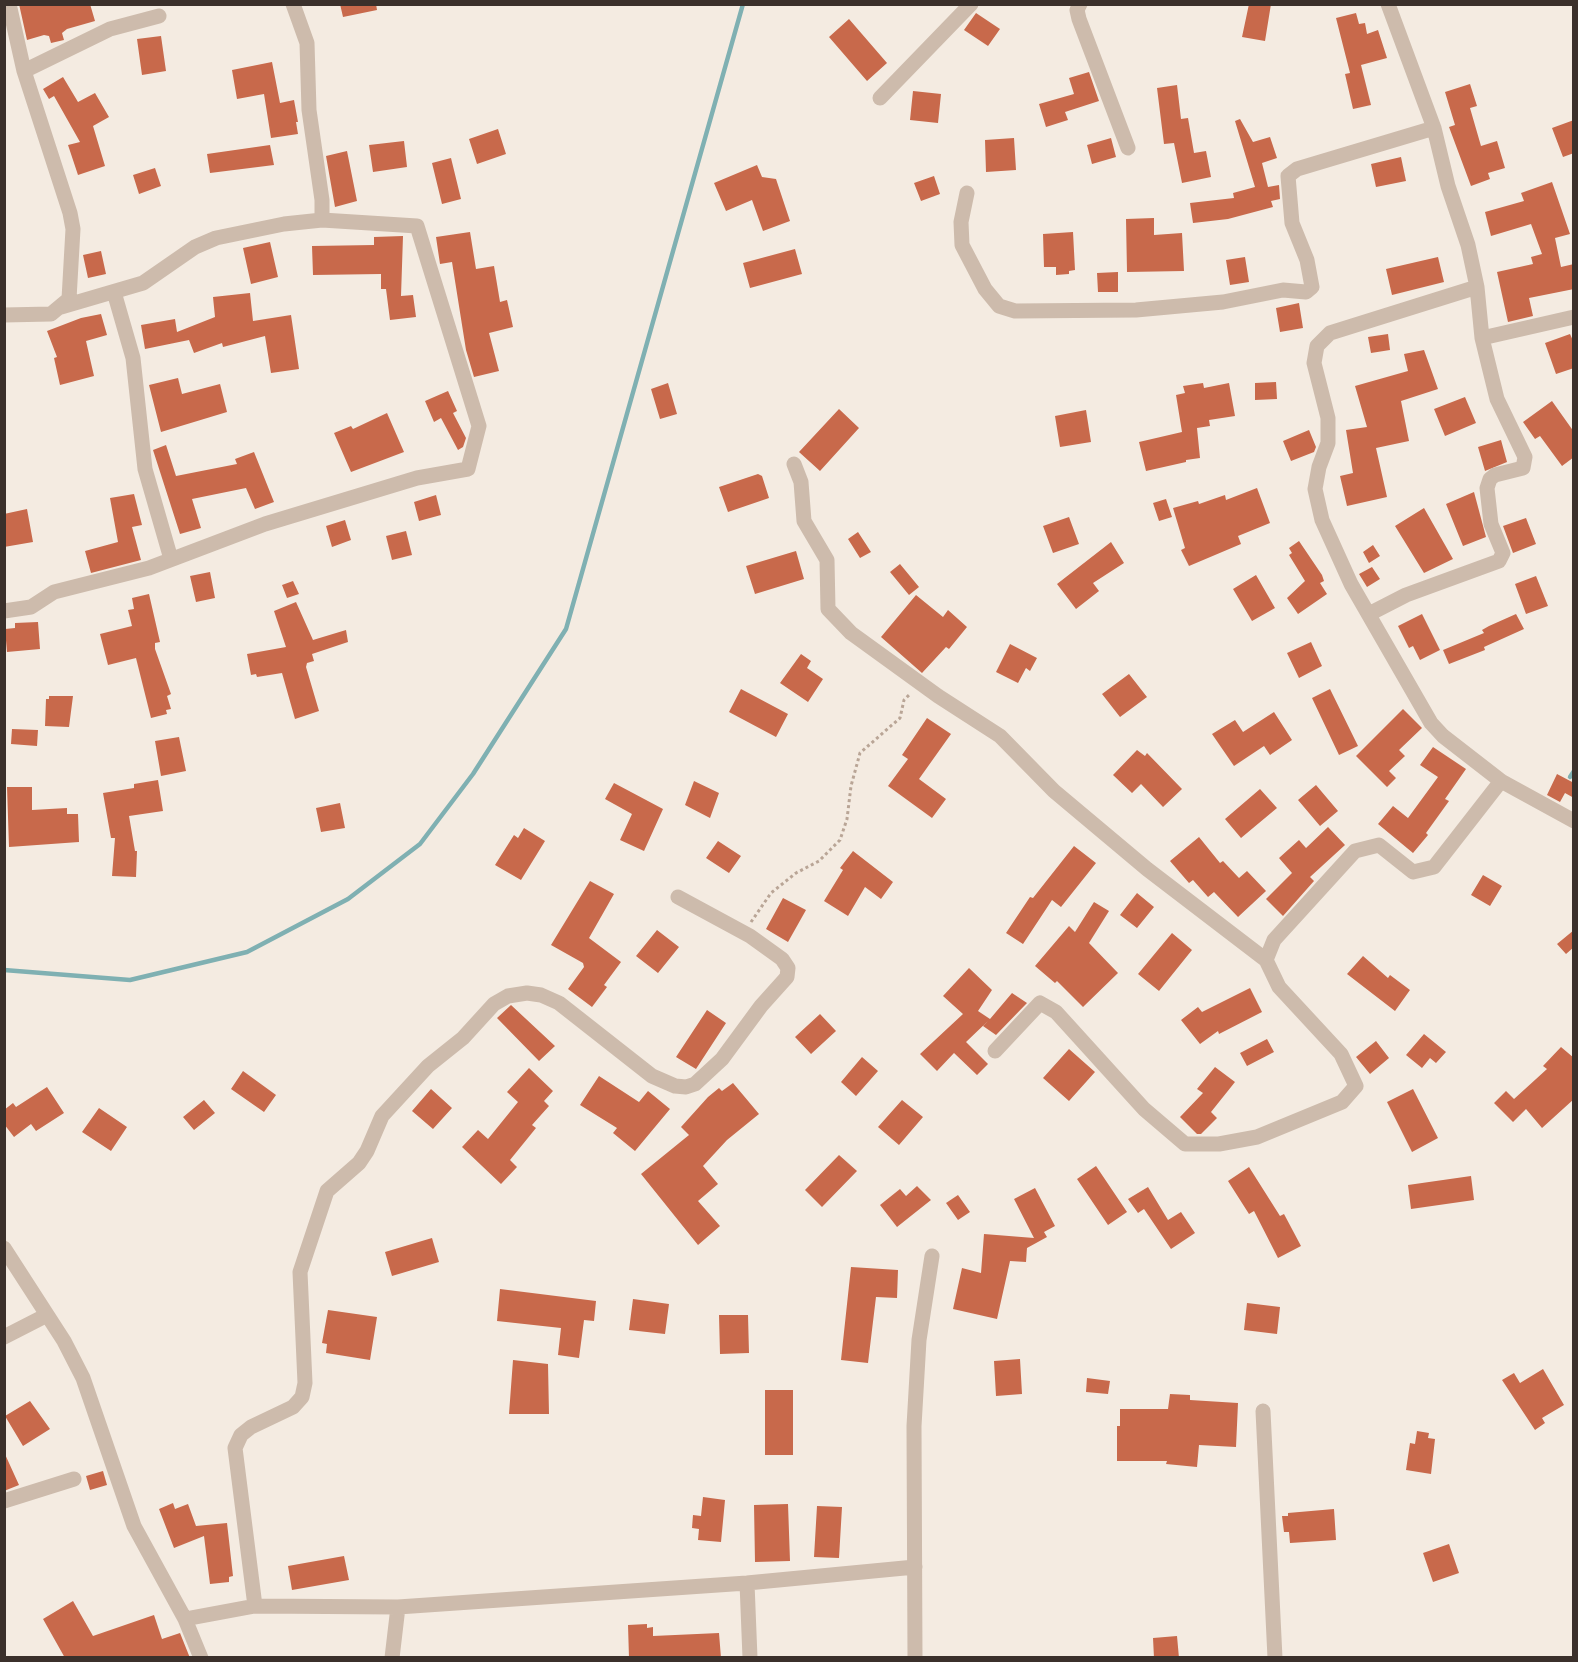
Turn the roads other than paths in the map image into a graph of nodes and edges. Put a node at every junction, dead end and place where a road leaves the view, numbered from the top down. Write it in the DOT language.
graph roads {
  1 [pos="9,4"];
  2 [pos="293,4"];
  3 [pos="971,4"];
  4 [pos="1080,4"];
  5 [pos="1388,4"];
  6 [pos="159,16"];
  7 [pos="24,71"];
  8 [pos="880,98"];
  9 [pos="1434,128"];
  10 [pos="1128,148"];
  11 [pos="967,193"];
  12 [pos="322,220"];
  13 [pos="1477,287"];
  14 [pos="114,292"];
  15 [pos="61,307"];
  16 [pos="4,315"];
  17 [pos="1574,317"];
  18 [pos="1482,338"];
  19 [pos="794,464"];
  20 [pos="171,559"];
  21 [pos="4,611"];
  22 [pos="1369,614"];
  23 [pos="1501,781"];
  24 [pos="1574,821"];
  25 [pos="678,897"];
  26 [pos="1266,960"];
  27 [pos="994,1051"];
  28 [pos="4,1248"];
  29 [pos="932,1256"];
  30 [pos="47,1315"];
  31 [pos="4,1337"];
  32 [pos="1263,1411"];
  33 [pos="74,1479"];
  34 [pos="4,1500"];
  35 [pos="915,1567"];
  36 [pos="747,1583"];
  37 [pos="255,1606"];
  38 [pos="398,1606"];
  39 [pos="185,1618"];
  40 [pos="201,1658"];
  41 [pos="392,1658"];
  42 [pos="750,1658"];
  43 [pos="915,1658"];
  44 [pos="1275,1658"];
  1 -- 7 [label="street"];
  2 -- 12 [label="street"];
  3 -- 8 [label="street"];
  4 -- 10 [label="street"];
  5 -- 9 [label="street"];
  6 -- 7 [label="street"];
  7 -- 15 [label="street"];
  9 -- 11 [label="street"];
  9 -- 13 [label="street"];
  12 -- 14 [label="street"];
  12 -- 20 [label="street"];
  13 -- 18 [label="street"];
  13 -- 22 [label="street"];
  14 -- 15 [label="street"];
  14 -- 20 [label="street"];
  15 -- 16 [label="street"];
  17 -- 18 [label="street"];
  18 -- 22 [label="street"];
  19 -- 26 [label="street"];
  20 -- 21 [label="street"];
  22 -- 23 [label="street"];
  23 -- 24 [label="street"];
  23 -- 26 [label="street"];
  25 -- 37 [label="street"];
  26 -- 27 [label="street"];
  28 -- 30 [label="street"];
  29 -- 35 [label="street"];
  30 -- 31 [label="street"];
  30 -- 39 [label="street"];
  32 -- 44 [label="street"];
  33 -- 34 [label="street"];
  35 -- 36 [label="street"];
  35 -- 43 [label="street"];
  36 -- 38 [label="street"];
  36 -- 42 [label="street"];
  37 -- 38 [label="street"];
  37 -- 39 [label="street"];
  38 -- 41 [label="street"];
  39 -- 40 [label="street"];
}
